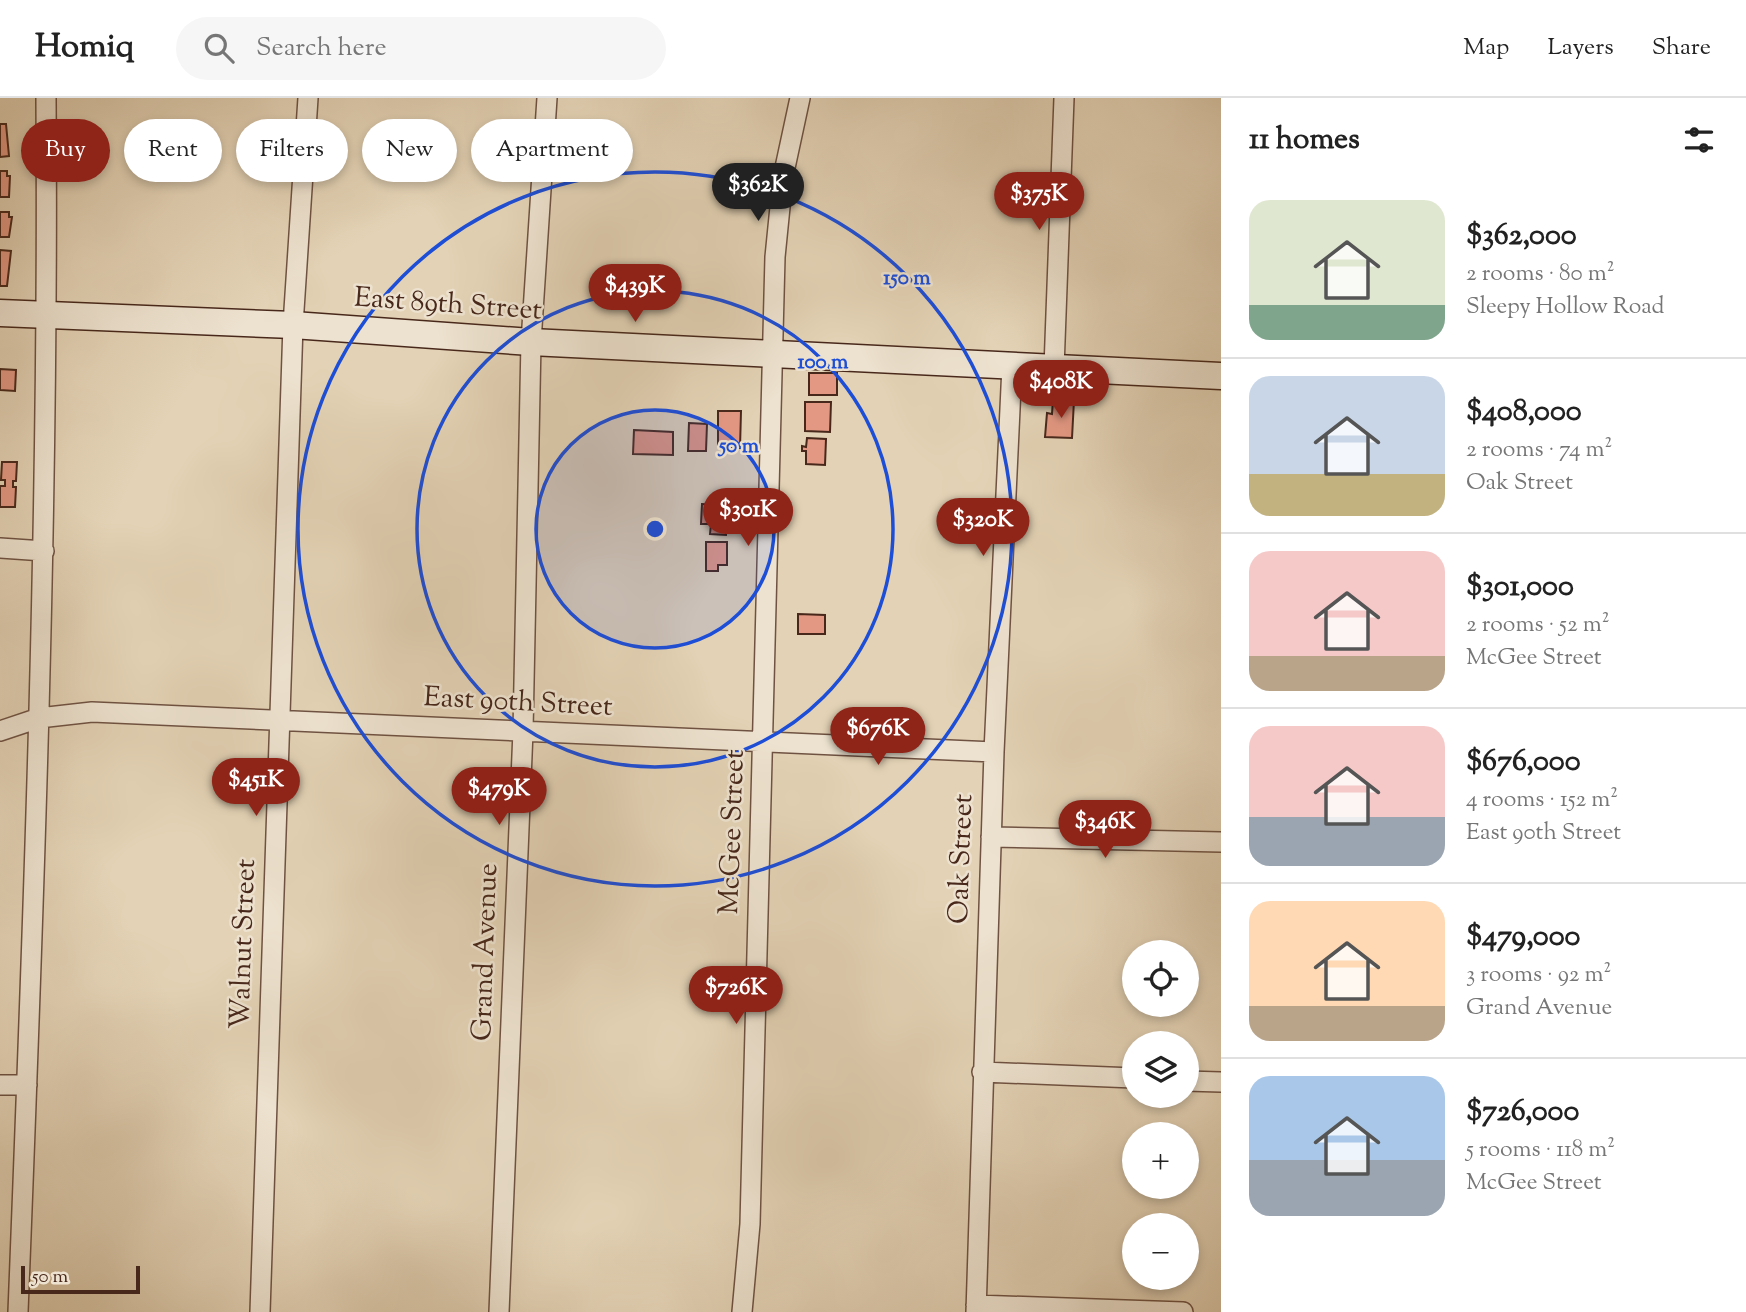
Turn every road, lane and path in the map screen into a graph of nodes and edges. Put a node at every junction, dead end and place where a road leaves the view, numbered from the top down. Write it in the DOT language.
graph roads {
  1 [pos="46,98"];
  2 [pos="308,98"];
  3 [pos="547,98"];
  4 [pos="800,98"];
  5 [pos="1064,98"];
  6 [pos="0,313"];
  7 [pos="48,314"];
  8 [pos="293,325"];
  9 [pos="531,342"];
  10 [pos="772,354"];
  11 [pos="1012,366"];
  12 [pos="1054,368"];
  13 [pos="1221,376"];
  14 [pos="0,548"];
  15 [pos="44,551"];
  16 [pos="39,718"];
  17 [pos="279,720"];
  18 [pos="0,731"];
  19 [pos="523,731"];
  20 [pos="764,742"];
  21 [pos="994,752"];
  22 [pos="991,837"];
  23 [pos="1221,842"];
  24 [pos="982,1072"];
  25 [pos="1122,1078"];
  26 [pos="1199,1081"];
  27 [pos="1221,1082"];
  28 [pos="27,1084"];
  29 [pos="0,1085"];
  30 [pos="976,1308"];
  31 [pos="18,1312"];
  32 [pos="260,1312"];
  33 [pos="499,1312"];
  34 [pos="742,1312"];
  35 [pos="1182,1312"];
  1 -- 7 [label="street"];
  2 -- 8 [label="street, Walnut Street"];
  3 -- 9 [label="street, Grand Avenue"];
  4 -- 10 [label="street, McGee Street"];
  5 -- 12 [label="street"];
  6 -- 7 [label="street, East 89th Street"];
  7 -- 8 [label="street, East 89th Street"];
  7 -- 15 [label="street"];
  8 -- 9 [label="street, East 89th Street"];
  8 -- 17 [label="street, Walnut Street"];
  9 -- 10 [label="street, East 89th Street"];
  9 -- 19 [label="street, Grand Avenue"];
  10 -- 11 [label="street, East 89th Street"];
  10 -- 20 [label="street, McGee Street"];
  11 -- 12 [label="street, East 89th Street"];
  11 -- 21 [label="street, Oak Street"];
  12 -- 13 [label="street, East 89th Street"];
  14 -- 15 [label="street"];
  15 -- 16 [label="street"];
  16 -- 17 [label="street, East 90th Street"];
  16 -- 18 [label="street, East 90th Street"];
  16 -- 28 [label="street"];
  17 -- 19 [label="street, East 90th Street"];
  17 -- 32 [label="street, Walnut Street"];
  19 -- 20 [label="street, East 90th Street"];
  19 -- 33 [label="street, Grand Avenue"];
  20 -- 21 [label="street, East 90th Street"];
  20 -- 34 [label="street, McGee Street"];
  21 -- 22 [label="street, Oak Street"];
  22 -- 23 [label="street"];
  22 -- 24 [label="street, Oak Street"];
  24 -- 25 [label="street"];
  24 -- 30 [label="street, Oak Street"];
  26 -- 27 [label="street"];
  28 -- 29 [label="street"];
  28 -- 31 [label="street"];
  30 -- 35 [label="street"];
}
